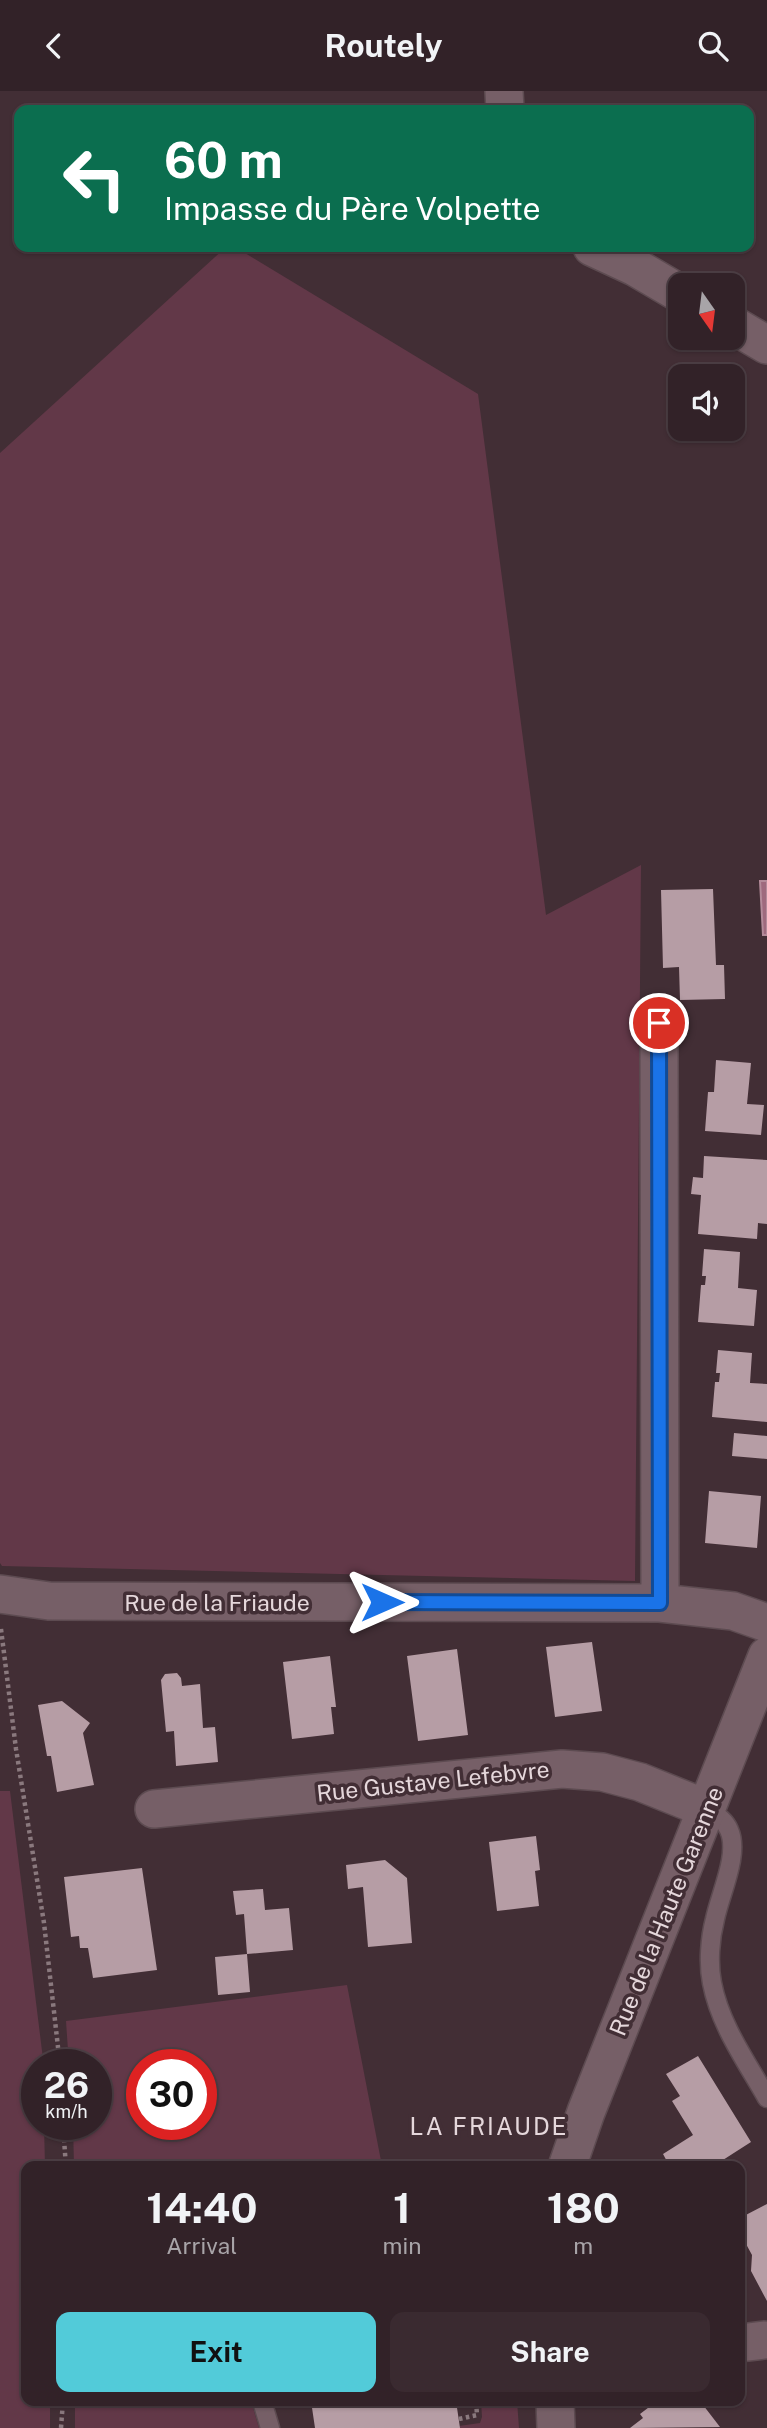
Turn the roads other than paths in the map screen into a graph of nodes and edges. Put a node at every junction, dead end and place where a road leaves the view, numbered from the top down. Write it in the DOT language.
graph roads {
  1 [pos="603,252"];
  2 [pos="668,286"];
  3 [pos="746,333"];
  4 [pos="767,345"];
  5 [pos="659,1023"];
  6 [pos="0,1594"];
  7 [pos="660,1603"];
  8 [pos="767,1623"];
  9 [pos="767,1656"];
  10 [pos="154,1809"];
  11 [pos="706,1809"];
  12 [pos="767,2098"];
  13 [pos="569,2161"];
  14 [pos="263,2406"];
  15 [pos="555,2406"];
  16 [pos="270,2428"];
  17 [pos="556,2428"];
  1 -- 2 [label="street"];
  3 -- 4 [label="street"];
  5 -- 7 [label="street"];
  6 -- 7 [label="street, Rue de la Friaude"];
  7 -- 8 [label="street, Rue de la Friaude"];
  9 -- 11 [label="street, Rue de la Haute Garenne"];
  10 -- 11 [label="street, Rue Gustave Lefebvre"];
  11 -- 12 [label="lane"];
  11 -- 13 [label="street, Rue de la Haute Garenne"];
  14 -- 16 [label="lane"];
  15 -- 17 [label="street"];
}
